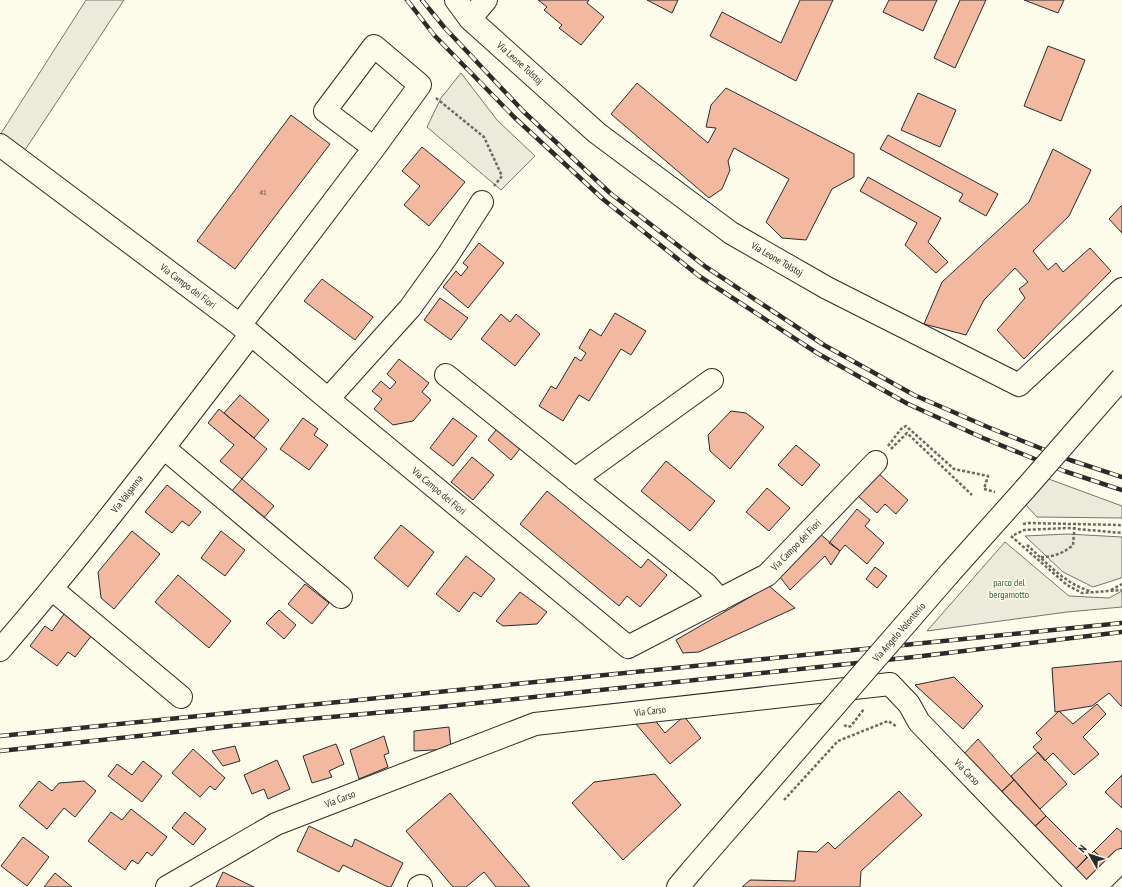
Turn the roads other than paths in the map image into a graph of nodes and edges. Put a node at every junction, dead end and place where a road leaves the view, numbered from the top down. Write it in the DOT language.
graph roads {
  1 [pos="456,0"];
  2 [pos="486,0"];
  3 [pos="470,19"];
  4 [pos="0,145"];
  5 [pos="374,148"];
  6 [pos="482,202"];
  7 [pos="1122,289"];
  8 [pos="246,330"];
  9 [pos="446,375"];
  10 [pos="1122,378"];
  11 [pos="712,380"];
  12 [pos="328,399"];
  13 [pos="164,448"];
  14 [pos="876,462"];
  15 [pos="574,479"];
  16 [pos="52,589"];
  17 [pos="341,597"];
  18 [pos="720,600"];
  19 [pos="0,650"];
  20 [pos="180,697"];
  21 [pos="1122,860"];
  22 [pos="167,887"];
  23 [pos="678,887"];
  24 [pos="1078,887"];
  25 [pos="1095,887"];
  1 -- 3 [label="street, Via Leone Tolstoj"];
  2 -- 3 [label="street"];
  3 -- 7 [label="street, Via Leone Tolstoj"];
  4 -- 8 [label="street, Via Campo dei Fiori"];
  5 -- 5 [label="street, Via Valganna"];
  5 -- 8 [label="street, Via Valganna"];
  6 -- 12 [label="street"];
  8 -- 12 [label="street, Via Campo dei Fiori"];
  8 -- 13 [label="street, Via Valganna"];
  9 -- 15 [label="street"];
  10 -- 23 [label="street, Via Angelo Volonterio, bridge"];
  11 -- 15 [label="street"];
  12 -- 18 [label="street, Via Campo dei Fiori"];
  13 -- 16 [label="street, Via Valganna"];
  13 -- 17 [label="street"];
  14 -- 18 [label="street, Via Campo dei Fiori"];
  15 -- 18 [label="street"];
  16 -- 19 [label="street, Via Valganna"];
  16 -- 20 [label="street"];
  21 -- 25 [label="street"];
  22 -- 24 [label="street, Via Carso"];
}
